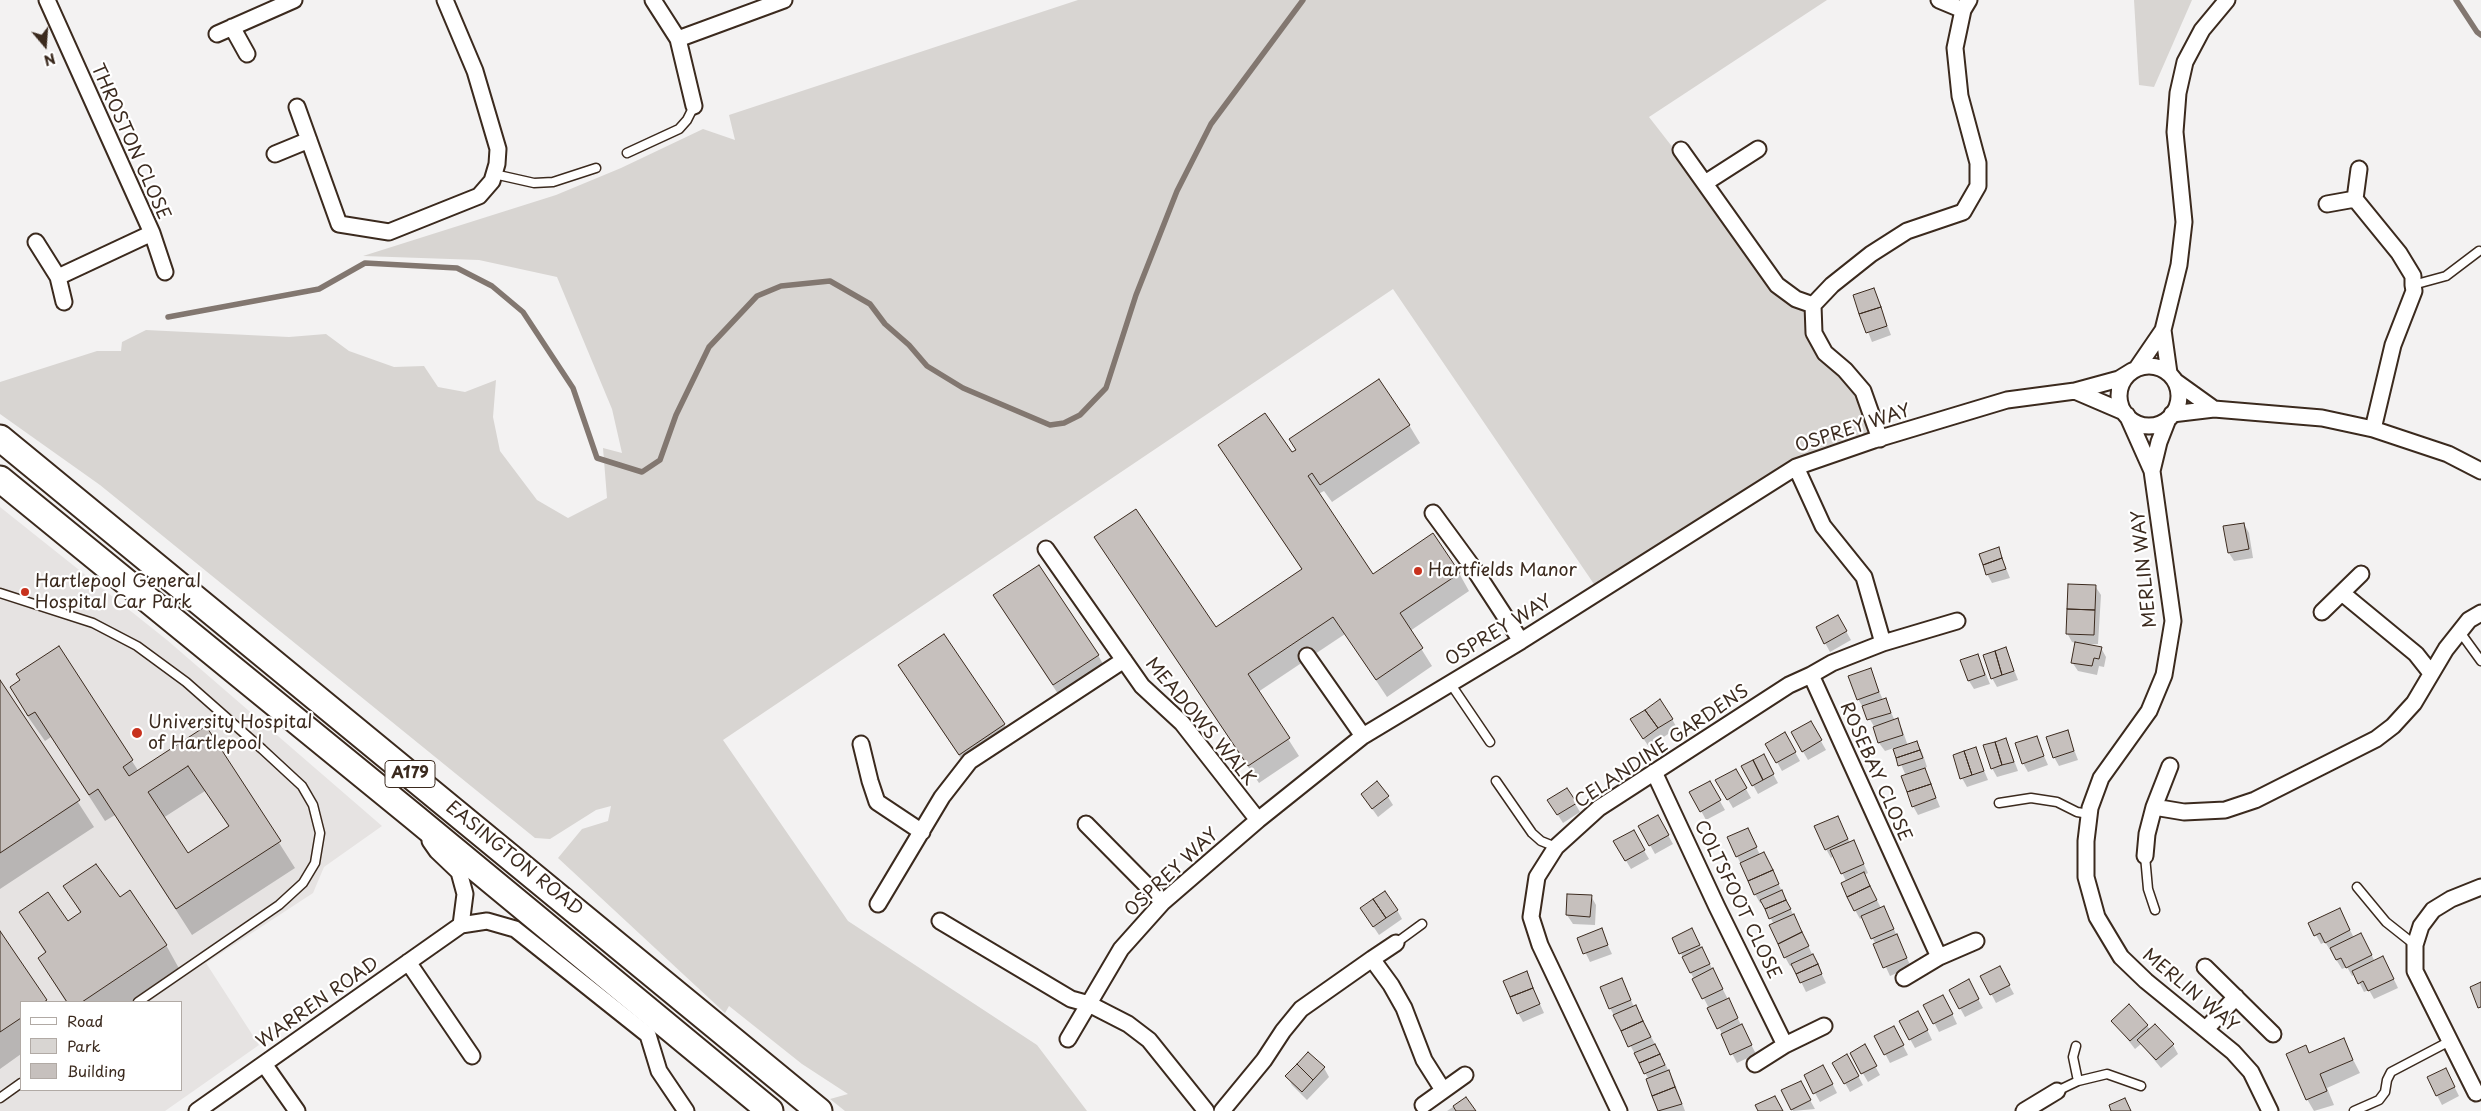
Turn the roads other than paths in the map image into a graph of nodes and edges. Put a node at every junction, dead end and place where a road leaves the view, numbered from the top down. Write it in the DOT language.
graph roads {
  1 [pos="46,0"];
  2 [pos="294,0"];
  3 [pos="445,0"];
  4 [pos="653,0"];
  5 [pos="784,0"];
  6 [pos="1939,0"];
  7 [pos="2226,0"];
  8 [pos="1966,5"];
  9 [pos="232,27"];
  10 [pos="217,34"];
  11 [pos="678,39"];
  12 [pos="247,54"];
  13 [pos="694,106"];
  14 [pos="297,107"];
  15 [pos="309,140"];
  16 [pos="1758,149"];
  17 [pos="1681,150"];
  18 [pos="627,153"];
  19 [pos="274,154"];
  20 [pos="596,168"];
  21 [pos="2359,170"];
  22 [pos="494,174"];
  23 [pos="1705,183"];
  24 [pos="2355,199"];
  25 [pos="2327,204"];
  26 [pos="152,233"];
  27 [pos="36,242"];
  28 [pos="2479,251"];
  29 [pos="165,272"];
  30 [pos="58,277"];
  31 [pos="2413,285"];
  32 [pos="64,302"];
  33 [pos="1813,305"];
  34 [pos="2163,330"];
  35 [pos="2135,370"];
  36 [pos="2172,377"];
  37 [pos="2075,391"];
  38 [pos="2214,409"];
  39 [pos="2125,414"];
  40 [pos="2170,417"];
  41 [pos="2373,429"];
  42 [pos="0,438"];
  43 [pos="1880,439"];
  44 [pos="1796,467"];
  45 [pos="2152,471"];
  46 [pos="2481,472"];
  47 [pos="0,479"];
  48 [pos="1433,513"];
  49 [pos="1046,549"];
  50 [pos="2361,574"];
  51 [pos="0,593"];
  52 [pos="2342,593"];
  53 [pos="2322,612"];
  54 [pos="2481,613"];
  55 [pos="1957,621"];
  56 [pos="2460,632"];
  57 [pos="1521,641"];
  58 [pos="1884,643"];
  59 [pos="1307,656"];
  60 [pos="1124,660"];
  61 [pos="2481,661"];
  62 [pos="2431,673"];
  63 [pos="1811,675"];
  64 [pos="1450,683"];
  65 [pos="1363,736"];
  66 [pos="1490,742"];
  67 [pos="861,744"];
  68 [pos="2170,766"];
  69 [pos="1654,772"];
  70 [pos="1496,781"];
  71 [pos="1999,803"];
  72 [pos="2154,807"];
  73 [pos="2089,814"];
  74 [pos="414,816"];
  75 [pos="1258,820"];
  76 [pos="1086,824"];
  77 [pos="922,832"];
  78 [pos="1556,846"];
  79 [pos="2145,856"];
  80 [pos="2357,887"];
  81 [pos="2481,887"];
  82 [pos="1163,902"];
  83 [pos="878,904"];
  84 [pos="2155,910"];
  85 [pos="940,921"];
  86 [pos="1422,924"];
  87 [pos="461,925"];
  88 [pos="1976,942"];
  89 [pos="1396,943"];
  90 [pos="2415,945"];
  91 [pos="1939,958"];
  92 [pos="1372,959"];
  93 [pos="408,962"];
  94 [pos="2205,967"];
  95 [pos="1904,978"];
  96 [pos="2236,998"];
  97 [pos="139,1001"];
  98 [pos="1089,1004"];
  99 [pos="1824,1026"];
  100 [pos="2206,1029"];
  101 [pos="2273,1034"];
  102 [pos="1068,1039"];
  103 [pos="2450,1041"];
  104 [pos="1786,1044"];
  105 [pos="2076,1046"];
  106 [pos="472,1056"];
  107 [pos="264,1064"];
  108 [pos="1755,1064"];
  109 [pos="1465,1075"];
  110 [pos="2078,1081"];
  111 [pos="20,1084"];
  112 [pos="2141,1086"];
  113 [pos="1443,1090"];
  114 [pos="2057,1091"];
  115 [pos="2476,1093"];
  116 [pos="0,1098"];
  117 [pos="1423,1105"];
  118 [pos="2033,1109"];
  119 [pos="197,1111"];
  120 [pos="297,1111"];
  121 [pos="686,1111"];
  122 [pos="770,1111"];
  123 [pos="819,1111"];
  124 [pos="1206,1111"];
  125 [pos="1222,1111"];
  126 [pos="1619,1111"];
  127 [pos="2270,1111"];
  128 [pos="2354,1111"];
  1 -- 26 [label="street, THROSTON CLOSE"];
  2 -- 9 [label="street"];
  3 -- 22 [label="street"];
  4 -- 11 [label="street"];
  5 -- 11 [label="street"];
  6 -- 8 [label="street"];
  7 -- 34 [label="street"];
  8 -- 33 [label="street"];
  9 -- 10 [label="street"];
  9 -- 12 [label="street"];
  11 -- 13 [label="street"];
  13 -- 18 [label="lane"];
  14 -- 15 [label="street"];
  15 -- 19 [label="street"];
  15 -- 22 [label="street"];
  16 -- 23 [label="street"];
  17 -- 23 [label="street"];
  20 -- 22 [label="lane"];
  21 -- 24 [label="street"];
  23 -- 33 [label="street"];
  24 -- 25 [label="street"];
  24 -- 31 [label="street"];
  26 -- 29 [label="street"];
  26 -- 30 [label="street, THROSTON CLOSE"];
  27 -- 30 [label="street"];
  28 -- 31 [label="lane"];
  30 -- 32 [label="street"];
  31 -- 41 [label="street"];
  33 -- 43 [label="street"];
  34 -- 35 [label="street"];
  34 -- 36 [label="street"];
  35 -- 36 [label="street"];
  35 -- 37 [label="street, OSPREY WAY"];
  35 -- 39 [label="street"];
  36 -- 38 [label="street"];
  36 -- 40 [label="street"];
  37 -- 39 [label="street"];
  37 -- 43 [label="street, OSPREY WAY"];
  38 -- 40 [label="street"];
  38 -- 41 [label="street"];
  39 -- 40 [label="street"];
  39 -- 45 [label="street, MERLIN WAY"];
  40 -- 45 [label="street, MERLIN WAY"];
  41 -- 46 [label="street"];
  42 -- 123 [label="highway, EASINGTON ROAD / A179"];
  43 -- 44 [label="street, OSPREY WAY"];
  44 -- 57 [label="street, OSPREY WAY"];
  44 -- 58 [label="street"];
  45 -- 73 [label="street, MERLIN WAY"];
  47 -- 74 [label="highway, EASINGTON ROAD / A179"];
  48 -- 57 [label="street"];
  49 -- 60 [label="street, MEADOWS WALK"];
  50 -- 52 [label="street"];
  51 -- 97 [label="lane"];
  52 -- 53 [label="street"];
  52 -- 62 [label="street"];
  54 -- 56 [label="street"];
  55 -- 58 [label="street"];
  56 -- 61 [label="lane"];
  56 -- 62 [label="street"];
  57 -- 64 [label="street, OSPREY WAY"];
  58 -- 63 [label="street"];
  59 -- 65 [label="street"];
  60 -- 75 [label="street, MEADOWS WALK"];
  60 -- 77 [label="street"];
  62 -- 72 [label="street"];
  63 -- 69 [label="street, CELANDINE GARDENS"];
  63 -- 91 [label="street, ROSEBAY CLOSE"];
  64 -- 65 [label="street, OSPREY WAY"];
  64 -- 66 [label="lane"];
  65 -- 75 [label="street, OSPREY WAY"];
  67 -- 77 [label="street"];
  68 -- 72 [label="street"];
  69 -- 78 [label="street, CELANDINE GARDENS"];
  69 -- 104 [label="street, COLTSFOOT CLOSE"];
  70 -- 78 [label="lane"];
  71 -- 73 [label="lane"];
  72 -- 79 [label="street"];
  73 -- 100 [label="street, MERLIN WAY"];
  74 -- 87 [label="street"];
  74 -- 122 [label="highway, EASINGTON ROAD / A179"];
  75 -- 82 [label="street, OSPREY WAY"];
  76 -- 82 [label="street"];
  77 -- 83 [label="street"];
  78 -- 126 [label="street, CELANDINE GARDENS"];
  79 -- 84 [label="lane"];
  80 -- 90 [label="lane"];
  81 -- 90 [label="street"];
  82 -- 98 [label="street, OSPREY WAY"];
  85 -- 98 [label="street"];
  86 -- 89 [label="lane"];
  87 -- 93 [label="street, WARREN ROAD"];
  87 -- 121 [label="street"];
  88 -- 91 [label="street"];
  89 -- 92 [label="street"];
  90 -- 103 [label="street"];
  91 -- 95 [label="street"];
  92 -- 113 [label="street"];
  92 -- 125 [label="street"];
  93 -- 106 [label="street"];
  93 -- 107 [label="street, WARREN ROAD"];
  94 -- 96 [label="street"];
  96 -- 100 [label="street"];
  96 -- 101 [label="street"];
  98 -- 102 [label="street, OSPREY WAY"];
  98 -- 124 [label="street"];
  99 -- 104 [label="street"];
  100 -- 127 [label="street, MERLIN WAY"];
  103 -- 115 [label="street"];
  103 -- 128 [label="lane"];
  104 -- 108 [label="street"];
  105 -- 110 [label="lane"];
  107 -- 119 [label="street, WARREN ROAD"];
  107 -- 120 [label="street"];
  109 -- 113 [label="street"];
  110 -- 112 [label="lane"];
  110 -- 114 [label="lane"];
  111 -- 116 [label="lane"];
  113 -- 117 [label="street"];
  114 -- 118 [label="street"];
}
